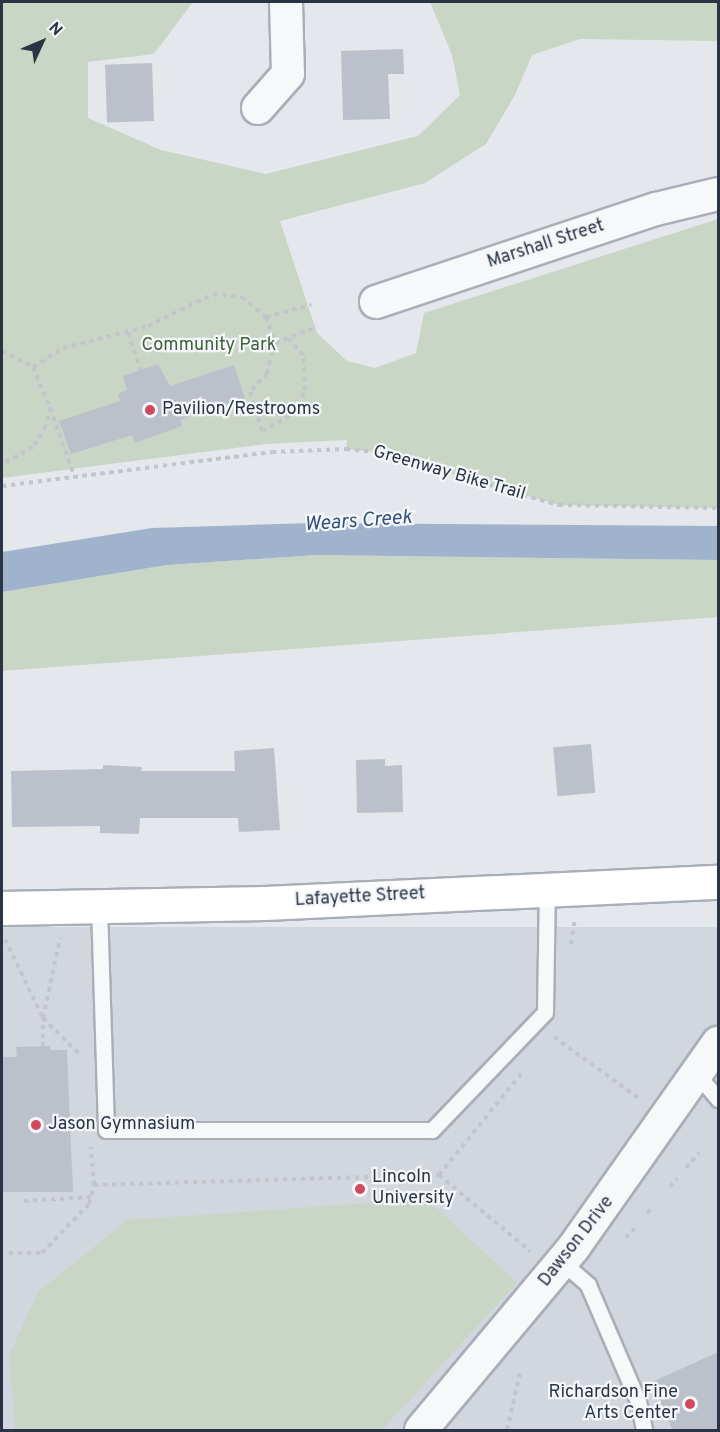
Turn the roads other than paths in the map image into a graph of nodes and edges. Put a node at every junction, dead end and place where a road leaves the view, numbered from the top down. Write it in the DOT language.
graph roads {
  1 [pos="286,2"];
  2 [pos="258,108"];
  3 [pos="718,194"];
  4 [pos="376,302"];
  5 [pos="718,882"];
  6 [pos="547,890"];
  7 [pos="99,906"];
  8 [pos="3,922"];
  9 [pos="718,1043"];
  10 [pos="697,1074"];
  11 [pos="718,1099"];
  12 [pos="548,1258"];
  13 [pos="421,1431"];
  14 [pos="644,1431"];
  1 -- 2 [label="street"];
  3 -- 4 [label="street, Marshall Street"];
  5 -- 6 [label="main road, Lafayette Street"];
  6 -- 7 [label="main road, Lafayette Street"];
  6 -- 7 [label="lane"];
  7 -- 8 [label="main road, Lafayette Street"];
  9 -- 10 [label="street, Dawson Drive"];
  10 -- 11 [label="lane"];
  10 -- 12 [label="street, Dawson Drive"];
  12 -- 13 [label="street, Dawson Drive"];
  12 -- 14 [label="lane"];
}
